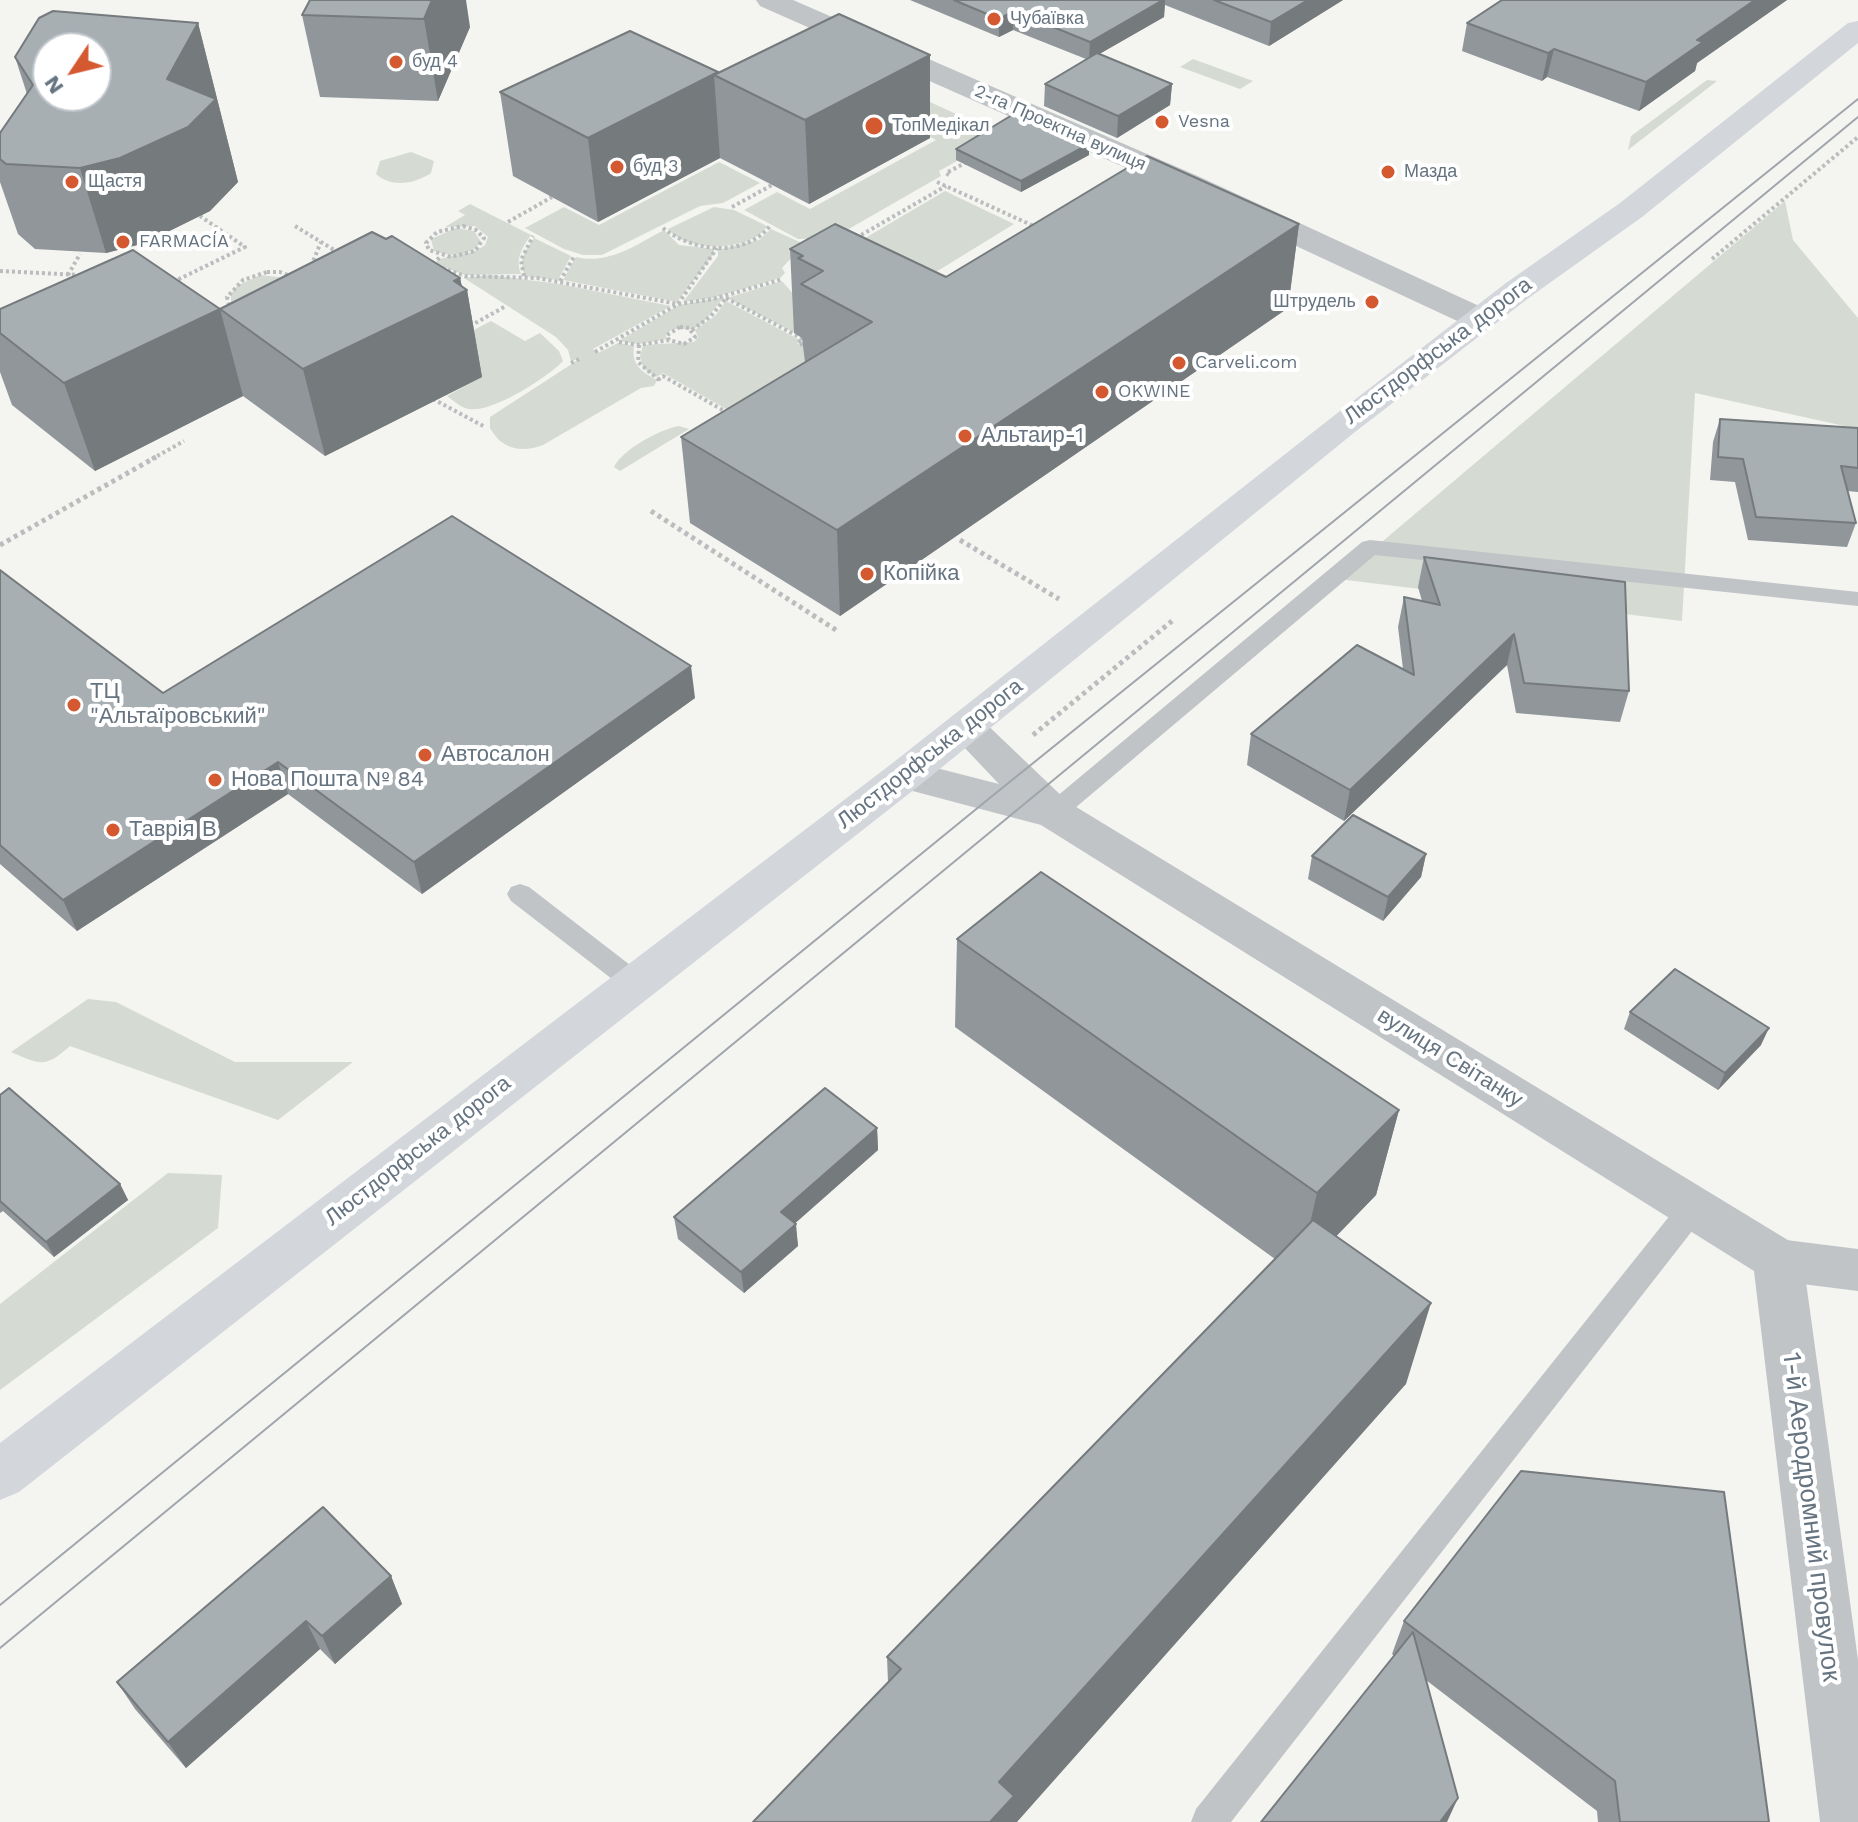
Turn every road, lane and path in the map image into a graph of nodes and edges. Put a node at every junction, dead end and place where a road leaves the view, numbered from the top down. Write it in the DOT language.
graph roads {
  1 [pos="770,0"];
  2 [pos="1858,29"];
  3 [pos="1858,137"];
  4 [pos="972,159"];
  5 [pos="949,175"];
  6 [pos="937,182"];
  7 [pos="772,185"];
  8 [pos="946,186"];
  9 [pos="552,197"];
  10 [pos="732,207"];
  11 [pos="200,216"];
  12 [pos="508,222"];
  13 [pos="861,225"];
  14 [pos="295,226"];
  15 [pos="770,226"];
  16 [pos="663,228"];
  17 [pos="870,230"];
  18 [pos="1045,232"];
  19 [pos="533,236"];
  20 [pos="321,242"];
  21 [pos="843,245"];
  22 [pos="717,248"];
  23 [pos="434,252"];
  24 [pos="422,253"];
  25 [pos="80,254"];
  26 [pos="575,255"];
  27 [pos="441,256"];
  28 [pos="345,257"];
  29 [pos="1712,259"];
  30 [pos="0,271"];
  31 [pos="68,275"];
  32 [pos="83,276"];
  33 [pos="524,277"];
  34 [pos="787,277"];
  35 [pos="301,280"];
  36 [pos="160,281"];
  37 [pos="560,281"];
  38 [pos="725,297"];
  39 [pos="678,304"];
  40 [pos="506,306"];
  41 [pos="236,310"];
  42 [pos="226,315"];
  43 [pos="1480,319"];
  44 [pos="465,328"];
  45 [pos="692,330"];
  46 [pos="669,340"];
  47 [pos="617,341"];
  48 [pos="639,345"];
  49 [pos="815,351"];
  50 [pos="595,352"];
  51 [pos="581,358"];
  52 [pos="571,363"];
  53 [pos="433,399"];
  54 [pos="734,416"];
  55 [pos="485,427"];
  56 [pos="184,441"];
  57 [pos="651,511"];
  58 [pos="960,540"];
  59 [pos="0,545"];
  60 [pos="1858,599"];
  61 [pos="1172,621"];
  62 [pos="1098,622"];
  63 [pos="836,630"];
  64 [pos="965,727"];
  65 [pos="1023,743"];
  66 [pos="905,775"];
  67 [pos="1053,813"];
  68 [pos="520,894"];
  69 [pos="634,982"];
  70 [pos="1693,1208"];
  71 [pos="1778,1260"];
  72 [pos="1858,1270"];
  73 [pos="0,1475"];
  74 [pos="1209,1822"];
  75 [pos="1850,1822"];
  1 -- 43 [label="street, 2-га Проектна вулиця"];
  2 -- 43 [label="main road, Люстдорфська дорога"];
  3 -- 29 [label="path"];
  4 -- 5 [label="path"];
  6 -- 8 [label="path"];
  7 -- 10 [label="path"];
  8 -- 17 [label="path"];
  8 -- 18 [label="path"];
  9 -- 12 [label="path"];
  11 -- 36 [label="path"];
  13 -- 17 [label="path"];
  14 -- 20 [label="path"];
  15 -- 22 [label="path"];
  16 -- 22 [label="path"];
  17 -- 21 [label="path"];
  19 -- 33 [label="path"];
  20 -- 28 [label="path"];
  20 -- 35 [label="path"];
  22 -- 39 [label="path"];
  23 -- 24 [label="path"];
  23 -- 27 [label="path"];
  23 -- 27 [label="path"];
  25 -- 31 [label="path"];
  26 -- 37 [label="path"];
  27 -- 33 [label="path"];
  30 -- 31 [label="path"];
  31 -- 32 [label="path"];
  33 -- 37 [label="path"];
  34 -- 38 [label="path"];
  35 -- 41 [label="path"];
  35 -- 41 [label="path"];
  37 -- 39 [label="path"];
  38 -- 39 [label="path"];
  38 -- 45 [label="path"];
  38 -- 49 [label="path"];
  39 -- 47 [label="path"];
  40 -- 44 [label="path"];
  41 -- 42 [label="path"];
  43 -- 62 [label="main road, Люстдорфська дорога"];
  45 -- 46 [label="path"];
  45 -- 46 [label="path"];
  46 -- 48 [label="path"];
  47 -- 48 [label="path"];
  47 -- 50 [label="path"];
  48 -- 54 [label="path"];
  51 -- 52 [label="path"];
  53 -- 55 [label="path"];
  56 -- 59 [label="path"];
  57 -- 63 [label="path"];
  58 -- 62 [label="path"];
  60 -- 67 [label="lane"];
  61 -- 65 [label="path"];
  62 -- 64 [label="main road, Люстдорфська дорога"];
  64 -- 66 [label="main road, Люстдорфська дорога"];
  64 -- 67 [label="street, вулиця Світанку"];
  66 -- 67 [label="street, вулиця Світанку"];
  66 -- 69 [label="main road, Люстдорфська дорога"];
  67 -- 70 [label="street, вулиця Світанку"];
  68 -- 69 [label="lane"];
  69 -- 73 [label="main road, Люстдорфська дорога"];
  70 -- 71 [label="street, вулиця Світанку"];
  70 -- 74 [label="lane"];
  71 -- 72 [label="street, вулиця Світанку"];
  71 -- 75 [label="street, 1-й Аеродромний провулок"];
}
